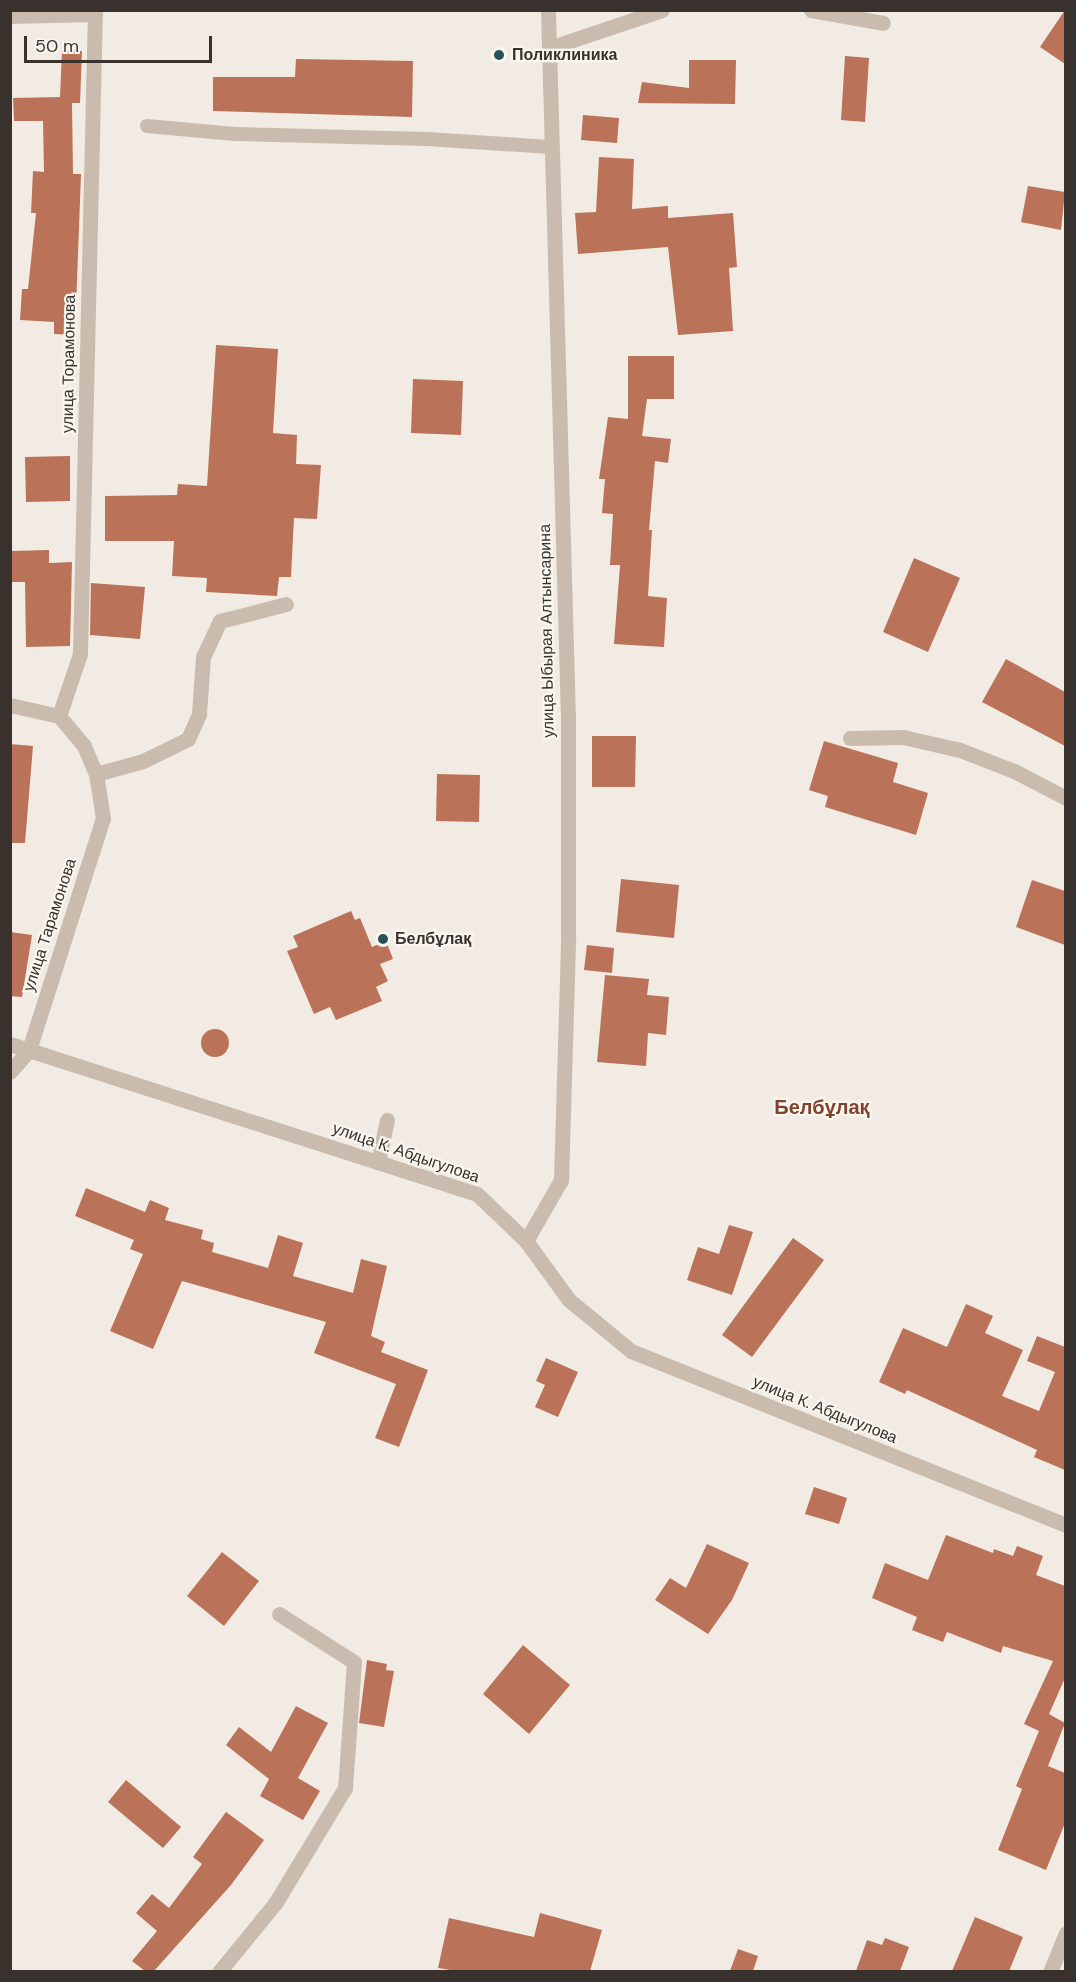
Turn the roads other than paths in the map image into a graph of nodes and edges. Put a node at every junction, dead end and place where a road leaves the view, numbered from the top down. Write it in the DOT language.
graph roads {
  1 [pos="548,10"];
  2 [pos="662,10"];
  3 [pos="811,10"];
  4 [pos="95,12"];
  5 [pos="10,16"];
  6 [pos="883,22"];
  7 [pos="549,48"];
  8 [pos="147,126"];
  9 [pos="551,147"];
  10 [pos="286,604"];
  11 [pos="10,705"];
  12 [pos="58,716"];
  13 [pos="850,738"];
  14 [pos="96,774"];
  15 [pos="1065,798"];
  16 [pos="10,1044"];
  17 [pos="29,1050"];
  18 [pos="10,1072"];
  19 [pos="387,1120"];
  20 [pos="378,1162"];
  21 [pos="526,1241"];
  22 [pos="1065,1525"];
  23 [pos="279,1614"];
  24 [pos="1065,1934"];
  25 [pos="219,1971"];
  26 [pos="1050,1971"];
  1 -- 7 [label="street, улица Ыбырая Алтынсарина"];
  2 -- 7 [label="street"];
  3 -- 6 [label="street"];
  4 -- 5 [label="street"];
  4 -- 12 [label="street, улица Торамонова"];
  7 -- 9 [label="street, улица Ыбырая Алтынсарина"];
  8 -- 9 [label="lane"];
  9 -- 21 [label="street, улица Ыбырая Алтынсарина"];
  10 -- 14 [label="street"];
  11 -- 12 [label="street"];
  12 -- 14 [label="street"];
  13 -- 15 [label="street"];
  14 -- 17 [label="street, улица Тарамонова"];
  16 -- 17 [label="street, улица К. Абдыгулова"];
  17 -- 18 [label="street, улица Тарамонова"];
  17 -- 20 [label="street, улица К. Абдыгулова"];
  19 -- 20 [label="street"];
  20 -- 21 [label="street, улица К. Абдыгулова"];
  21 -- 22 [label="street, улица К. Абдыгулова"];
  23 -- 25 [label="street"];
  24 -- 26 [label="street"];
}
